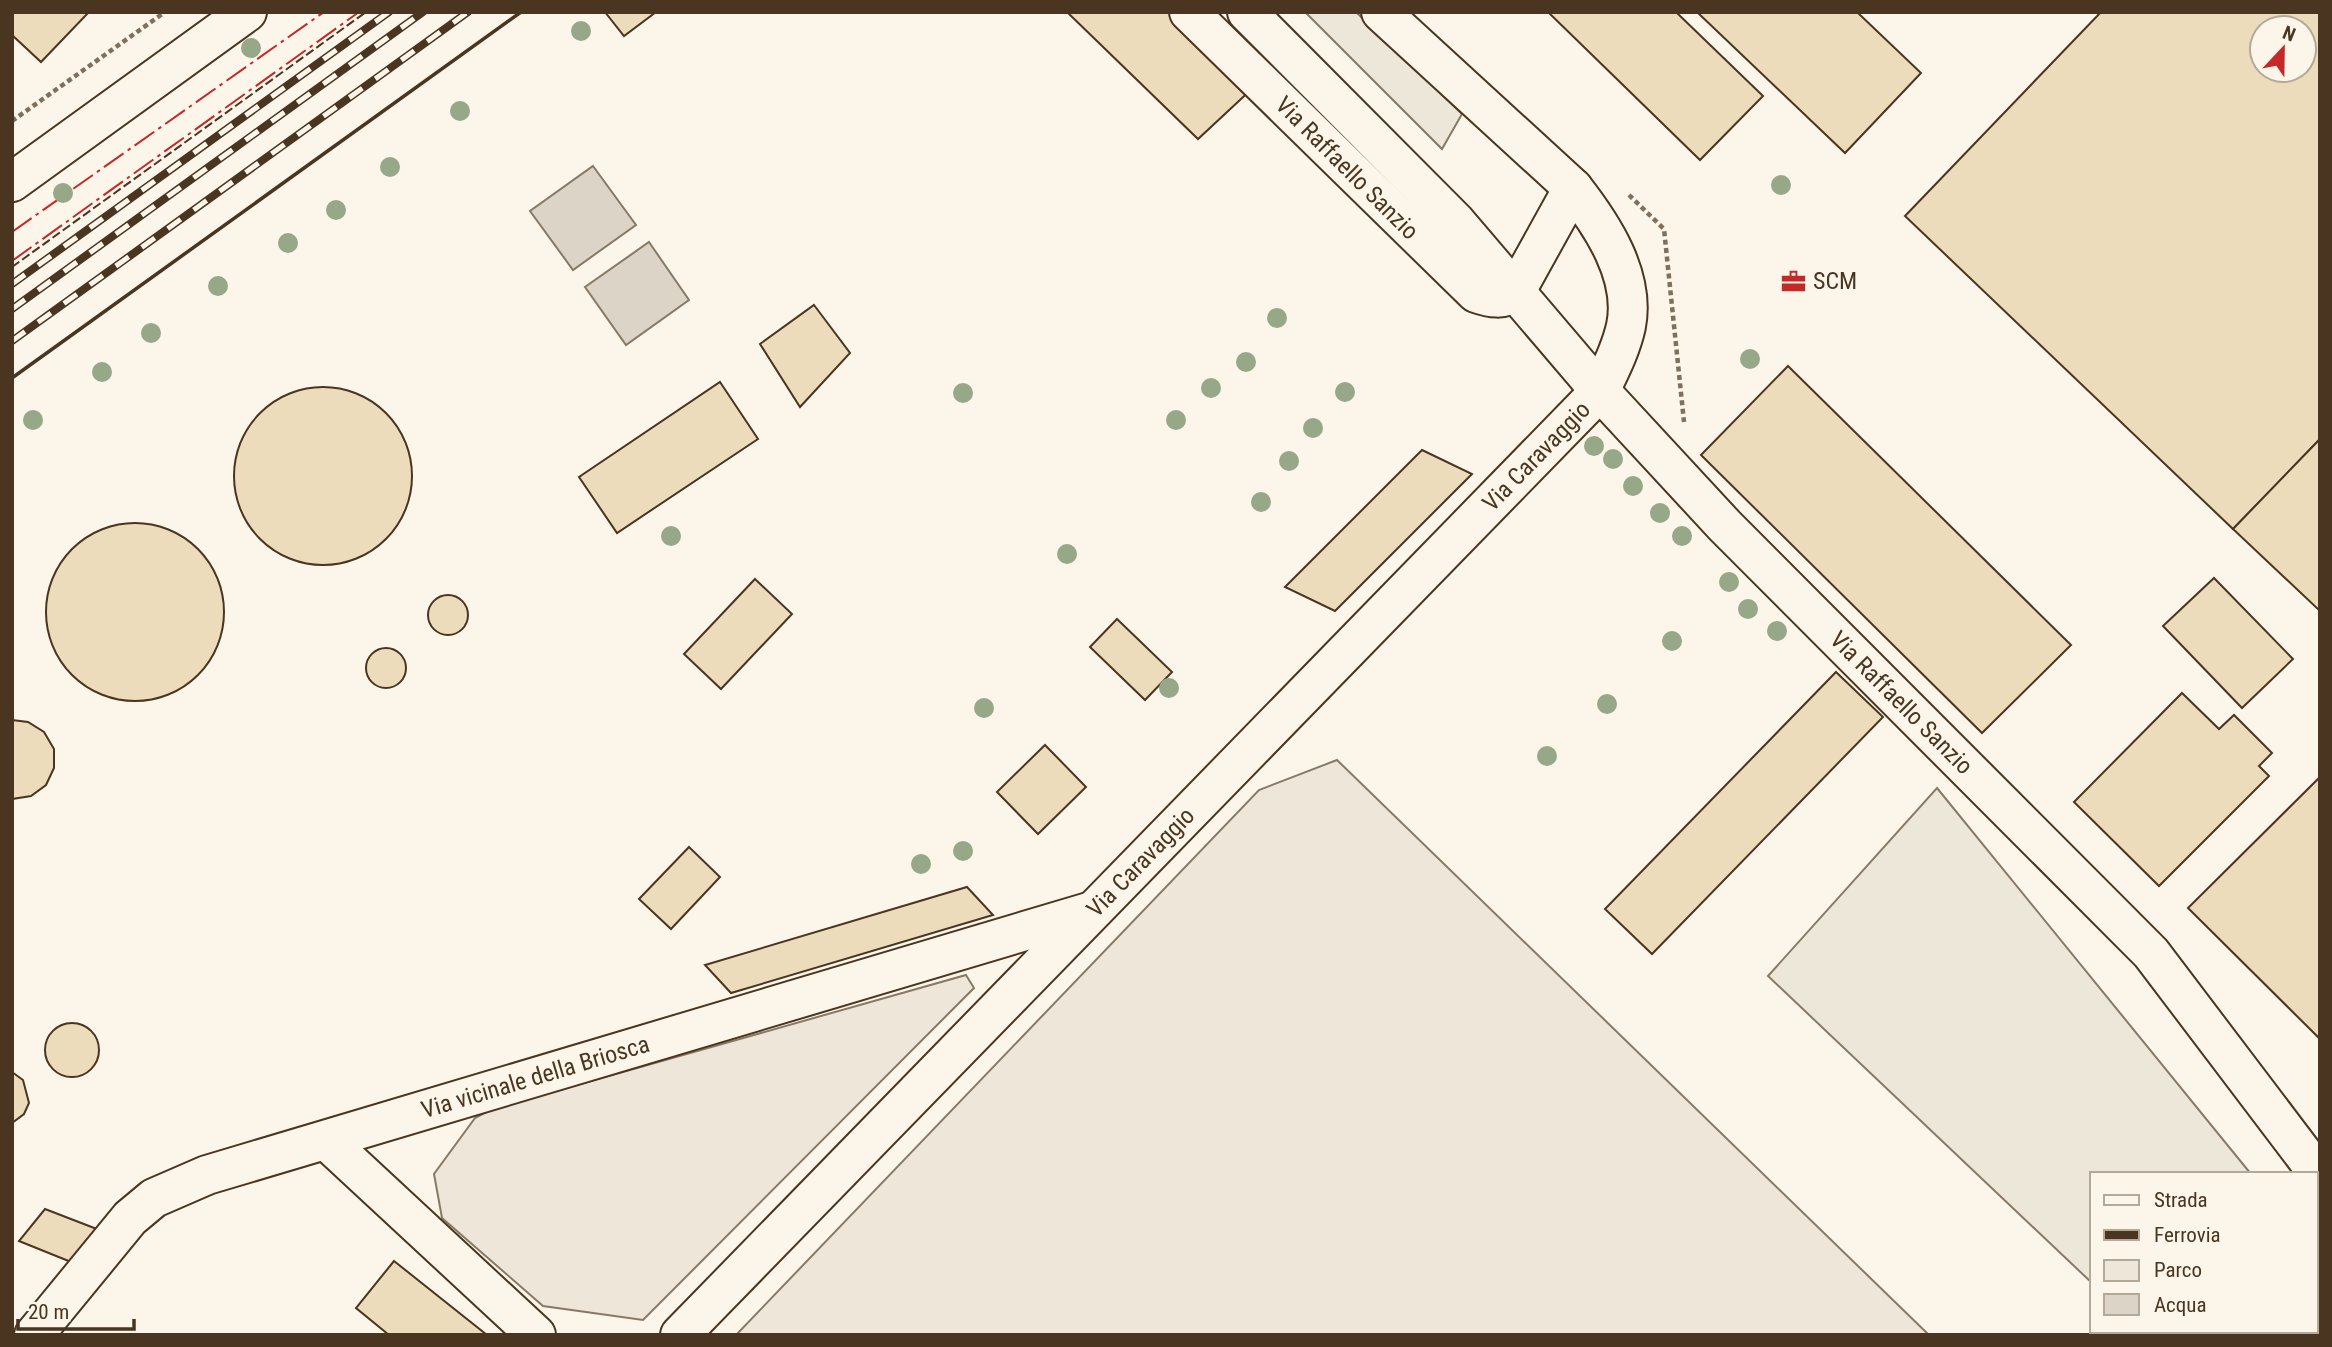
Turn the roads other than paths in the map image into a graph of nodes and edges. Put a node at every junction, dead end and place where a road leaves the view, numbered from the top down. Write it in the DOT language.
graph roads {
  1 [pos="247,12"];
  2 [pos="1189,12"];
  3 [pos="1247,12"];
  4 [pos="1381,12"];
  5 [pos="12,182"];
  6 [pos="1573,188"];
  7 [pos="1516,291"];
  8 [pos="1600,391"];
  9 [pos="1094,911"];
  10 [pos="2279,1121"];
  11 [pos="327,1141"];
  12 [pos="2320,1165"];
  13 [pos="2317,1172"];
  14 [pos="34,1335"];
  15 [pos="536,1335"];
  16 [pos="680,1335"];
  1 -- 5 [label="street"];
  2 -- 7 [label="street, Via Raffaello Sanzio"];
  3 -- 7 [label="street, Via Raffaello Sanzio"];
  4 -- 6 [label="street"];
  6 -- 7 [label="street"];
  6 -- 8 [label="street"];
  7 -- 8 [label="street, Via Raffaello Sanzio"];
  8 -- 9 [label="street, Via Caravaggio"];
  8 -- 10 [label="street, Via Raffaello Sanzio"];
  9 -- 11 [label="street, Via vicinale della Briosca"];
  9 -- 16 [label="street, Via Caravaggio"];
  10 -- 12 [label="street, Via Raffaello Sanzio"];
  10 -- 13 [label="street, Via Raffaello Sanzio"];
  11 -- 14 [label="street, Via vicinale della Briosca"];
  11 -- 15 [label="street"];
}
